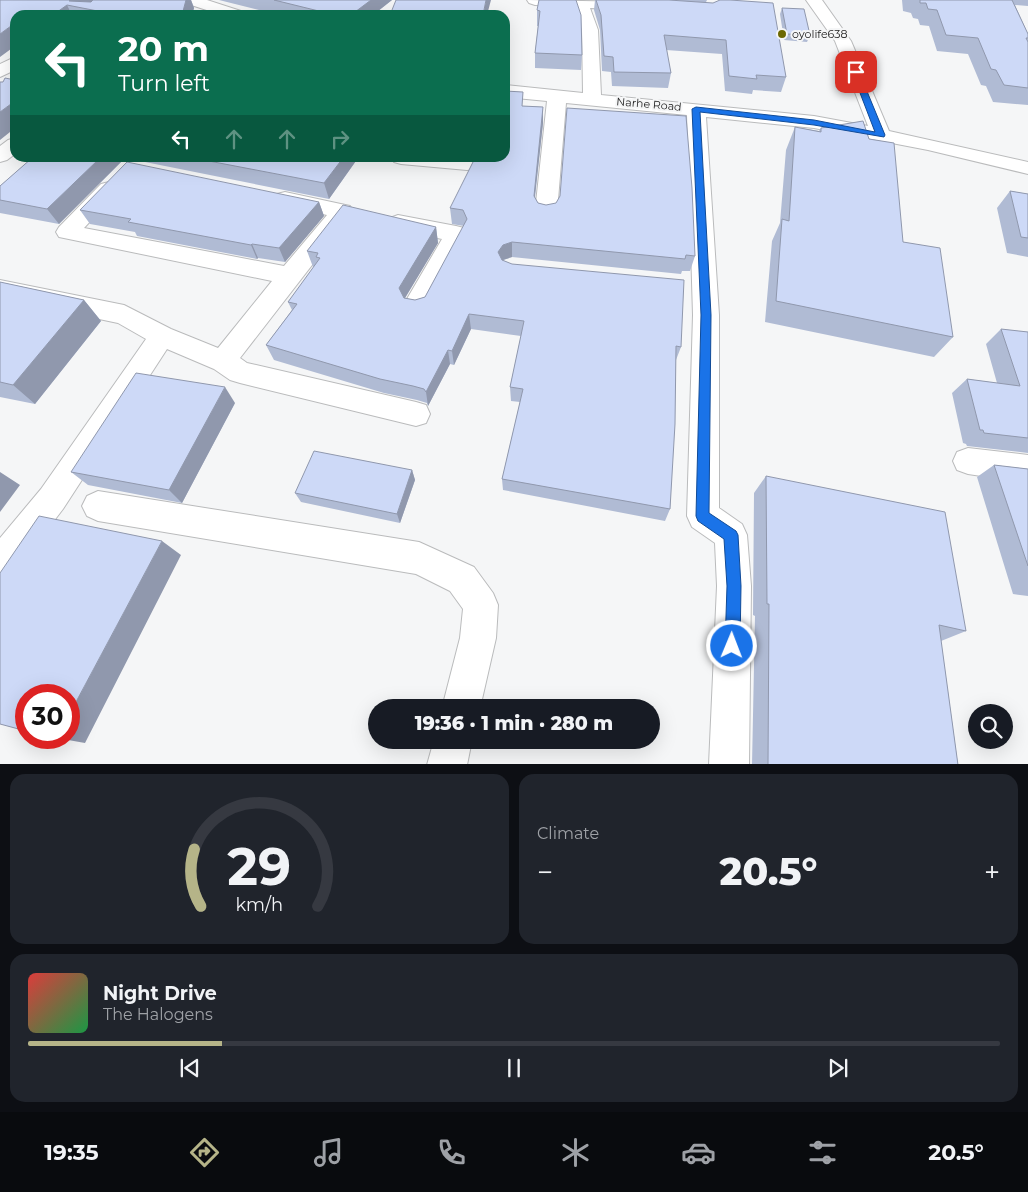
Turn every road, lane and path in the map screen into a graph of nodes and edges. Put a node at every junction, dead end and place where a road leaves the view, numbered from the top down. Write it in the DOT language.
graph roads {
  1 [pos="536,0"];
  2 [pos="814,0"];
  3 [pos="580,1"];
  4 [pos="193,3"];
  5 [pos="645,6"];
  6 [pos="219,10"];
  7 [pos="510,91"];
  8 [pos="557,96"];
  9 [pos="592,99"];
  10 [pos="696,109"];
  11 [pos="881,135"];
  12 [pos="10,148"];
  13 [pos="0,156"];
  14 [pos="445,162"];
  15 [pos="468,162"];
  16 [pos="1028,168"];
  17 [pos="124,174"];
  18 [pos="265,195"];
  19 [pos="546,212"];
  20 [pos="361,215"];
  21 [pos="290,276"];
  22 [pos="0,289"];
  23 [pos="416,304"];
  24 [pos="162,336"];
  25 [pos="223,361"];
  26 [pos="416,414"];
  27 [pos="968,461"];
  28 [pos="1028,469"];
  29 [pos="98,506"];
  30 [pos="0,564"];
  31 [pos="462,699"];
  32 [pos="450,749"];
  33 [pos="446,764"];
  34 [pos="729,764"];
  1 -- 3 [label="street"];
  2 -- 11 [label="street"];
  3 -- 5 [label="street"];
  3 -- 9 [label="street"];
  4 -- 6 [label="street"];
  7 -- 8 [label="street, Narhe Road"];
  8 -- 9 [label="street, Narhe Road"];
  8 -- 19 [label="street"];
  9 -- 10 [label="street, Narhe Road"];
  10 -- 11 [label="street, Narhe Road"];
  10 -- 34 [label="street"];
  11 -- 16 [label="street, Narhe Road"];
  12 -- 13 [label="street"];
  14 -- 15 [label="street"];
  17 -- 21 [label="street"];
  18 -- 20 [label="street"];
  20 -- 21 [label="street"];
  20 -- 23 [label="street"];
  21 -- 25 [label="street"];
  22 -- 24 [label="street"];
  24 -- 25 [label="street"];
  24 -- 30 [label="street"];
  25 -- 26 [label="street"];
  27 -- 28 [label="street"];
  29 -- 31 [label="street"];
  32 -- 33 [label="street"];
}
